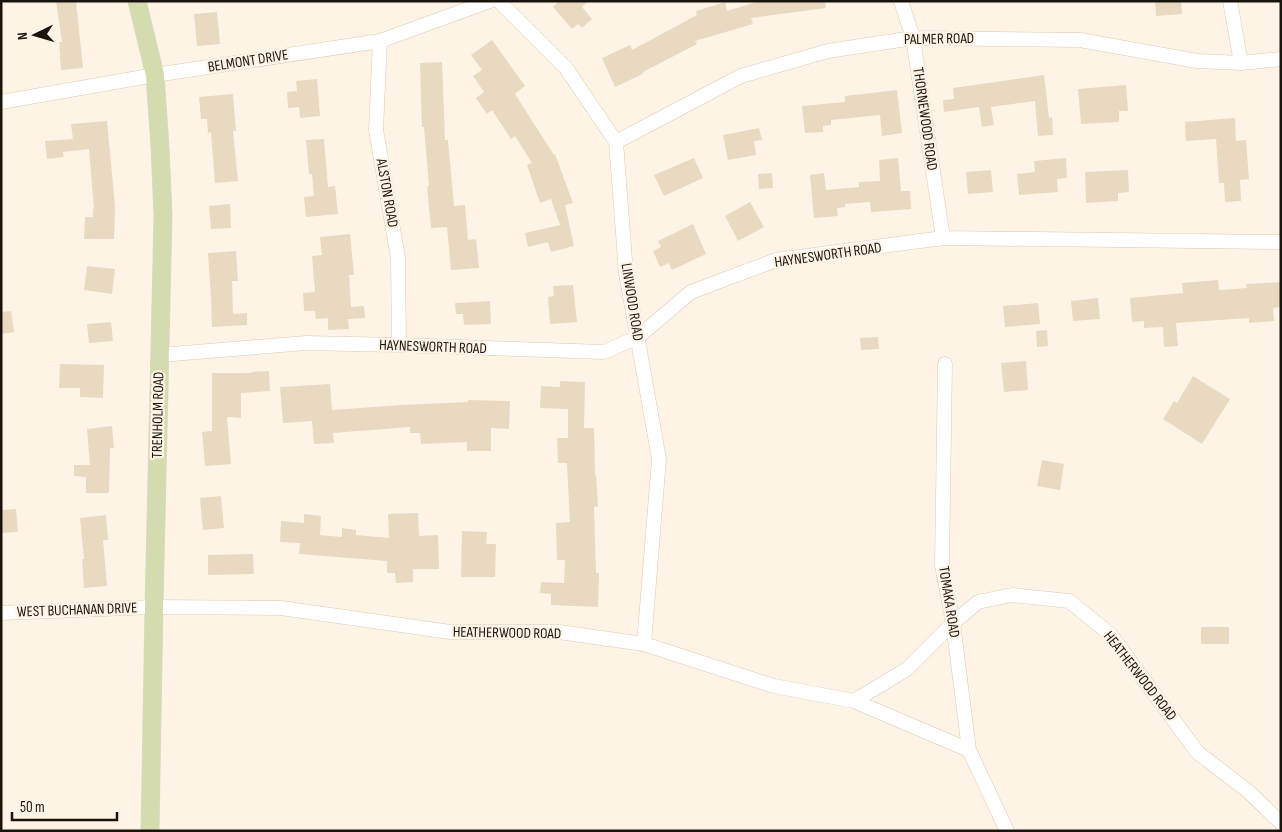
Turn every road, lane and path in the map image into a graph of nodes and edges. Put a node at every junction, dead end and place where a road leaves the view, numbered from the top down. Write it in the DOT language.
graph roads {
  1 [pos="137,1"];
  2 [pos="490,1"];
  3 [pos="499,1"];
  4 [pos="901,1"];
  5 [pos="1230,1"];
  6 [pos="913,38"];
  7 [pos="380,41"];
  8 [pos="1281,59"];
  9 [pos="1241,63"];
  10 [pos="155,75"];
  11 [pos="1,102"];
  12 [pos="616,142"];
  13 [pos="943,238"];
  14 [pos="1281,242"];
  15 [pos="638,337"];
  16 [pos="399,345"];
  17 [pos="160,355"];
  18 [pos="945,364"];
  19 [pos="154,607"];
  20 [pos="1,613"];
  21 [pos="953,623"];
  22 [pos="644,644"];
  23 [pos="854,700"];
  24 [pos="969,750"];
  25 [pos="1281,823"];
  26 [pos="150,831"];
  27 [pos="1007,831"];
  1 -- 10 [label="main road, TRENHOLM ROAD"];
  2 -- 7 [label="street, BELMONT DRIVE"];
  3 -- 12 [label="street, LINWOOD ROAD"];
  4 -- 6 [label="street, THORNEWOOD ROAD"];
  5 -- 9 [label="street"];
  6 -- 9 [label="street, PALMER ROAD"];
  6 -- 12 [label="street, PALMER ROAD"];
  6 -- 13 [label="street, THORNEWOOD ROAD"];
  7 -- 10 [label="street, BELMONT DRIVE"];
  7 -- 16 [label="street, ALSTON ROAD"];
  8 -- 9 [label="street, PALMER ROAD"];
  10 -- 11 [label="street, BELMONT DRIVE"];
  10 -- 17 [label="main road, TRENHOLM ROAD"];
  12 -- 15 [label="street, LINWOOD ROAD"];
  13 -- 14 [label="street, HAYNESWORTH ROAD"];
  13 -- 15 [label="street, HAYNESWORTH ROAD"];
  15 -- 16 [label="street, HAYNESWORTH ROAD"];
  15 -- 22 [label="street, LINWOOD ROAD"];
  16 -- 17 [label="street, HAYNESWORTH ROAD"];
  17 -- 19 [label="main road, TRENHOLM ROAD"];
  18 -- 21 [label="street, TOMAKA ROAD"];
  19 -- 20 [label="street, WEST BUCHANAN DRIVE"];
  19 -- 22 [label="street, HEATHERWOOD ROAD"];
  19 -- 26 [label="main road, TRENHOLM ROAD"];
  21 -- 23 [label="street, HEATHERWOOD ROAD"];
  21 -- 24 [label="street, TOMAKA ROAD"];
  21 -- 25 [label="street, HEATHERWOOD ROAD"];
  22 -- 23 [label="street, HEATHERWOOD ROAD"];
  23 -- 24 [label="street, HEATHERWOOD ROAD"];
  24 -- 27 [label="street, TOMAKA ROAD"];
}
